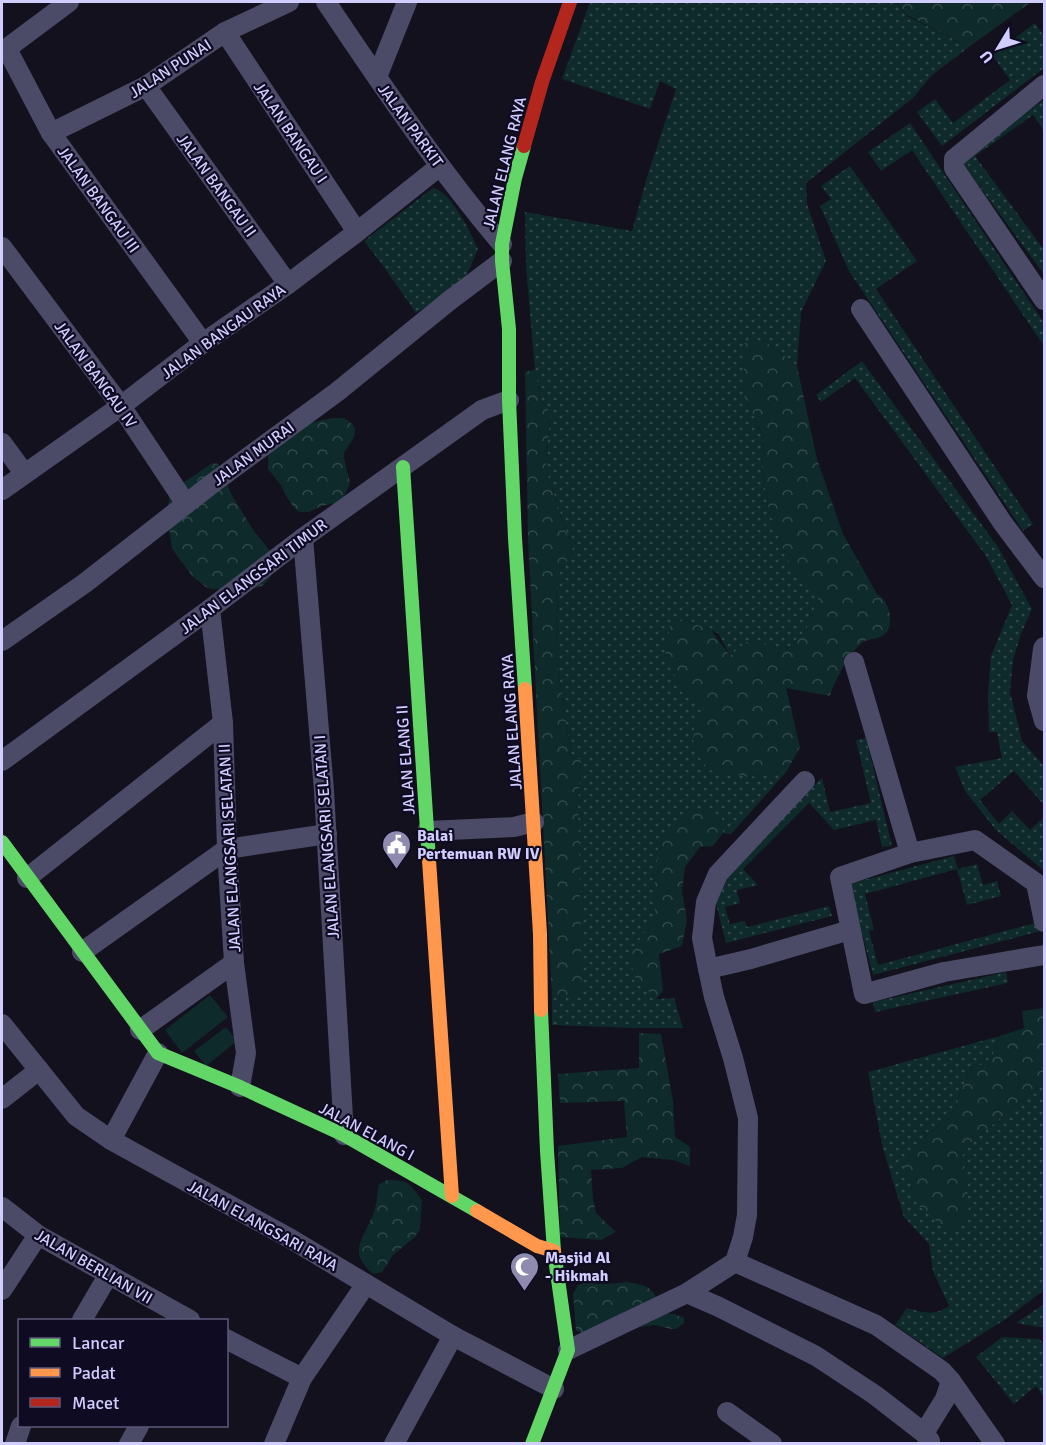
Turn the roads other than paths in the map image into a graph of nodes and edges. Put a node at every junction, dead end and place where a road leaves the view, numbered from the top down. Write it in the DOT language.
graph roads {
  1 [pos="69,2"];
  2 [pos="288,2"];
  3 [pos="326,2"];
  4 [pos="407,2"];
  5 [pos="570,2"];
  6 [pos="225,32"];
  7 [pos="4,50"];
  8 [pos="376,77"];
  9 [pos="1044,85"];
  10 [pos="146,86"];
  11 [pos="51,133"];
  12 [pos="440,166"];
  13 [pos="357,232"];
  14 [pos="2,247"];
  15 [pos="502,253"];
  16 [pos="288,284"];
  17 [pos="1044,298"];
  18 [pos="861,309"];
  19 [pos="203,343"];
  20 [pos="509,400"];
  21 [pos="121,406"];
  22 [pos="2,443"];
  23 [pos="403,467"];
  24 [pos="24,473"];
  25 [pos="2,490"];
  26 [pos="186,504"];
  27 [pos="303,538"];
  28 [pos="1044,578"];
  29 [pos="210,609"];
  30 [pos="2,641"];
  31 [pos="1044,646"];
  32 [pos="854,662"];
  33 [pos="1044,721"];
  34 [pos="223,723"];
  35 [pos="2,761"];
  36 [pos="805,781"];
  37 [pos="534,822"];
  38 [pos="426,831"];
  39 [pos="327,834"];
  40 [pos="2,842"];
  41 [pos="227,849"];
  42 [pos="910,853"];
  43 [pos="27,878"];
  44 [pos="1044,922"];
  45 [pos="850,930"];
  46 [pos="82,952"];
  47 [pos="1044,955"];
  48 [pos="234,963"];
  49 [pos="708,969"];
  50 [pos="2,1024"];
  51 [pos="140,1030"];
  52 [pos="158,1053"];
  53 [pos="39,1070"];
  54 [pos="240,1087"];
  55 [pos="2,1099"];
  56 [pos="345,1135"];
  57 [pos="111,1140"];
  58 [pos="452,1196"];
  59 [pos="2,1207"];
  60 [pos="38,1235"];
  61 [pos="554,1251"];
  62 [pos="735,1262"];
  63 [pos="109,1274"];
  64 [pos="366,1284"];
  65 [pos="2,1290"];
  66 [pos="687,1293"];
  67 [pos="83,1319"];
  68 [pos="188,1319"];
  69 [pos="453,1336"];
  70 [pos="228,1340"];
  71 [pos="568,1350"];
  72 [pos="302,1378"];
  73 [pos="951,1381"];
  74 [pos="554,1389"];
  75 [pos="727,1412"];
  76 [pos="20,1427"];
  77 [pos="138,1427"];
  78 [pos="928,1438"];
  79 [pos="15,1443"];
  80 [pos="129,1443"];
  81 [pos="274,1443"];
  82 [pos="394,1443"];
  83 [pos="532,1443"];
  84 [pos="772,1443"];
  85 [pos="994,1443"];
  1 -- 7 [label="street"];
  2 -- 6 [label="street, JALAN PUNAI"];
  3 -- 8 [label="street, JALAN PARKIT"];
  4 -- 8 [label="street"];
  5 -- 15 [label="street, JALAN ELANG RAYA"];
  6 -- 10 [label="street, JALAN PUNAI"];
  6 -- 13 [label="street, JALAN BANGAU I"];
  7 -- 11 [label="street, JALAN BANGAU III"];
  8 -- 12 [label="street, JALAN PARKIT"];
  9 -- 17 [label="street"];
  10 -- 11 [label="street, JALAN PUNAI"];
  10 -- 16 [label="street, JALAN BANGAU II"];
  11 -- 19 [label="street, JALAN BANGAU III"];
  12 -- 13 [label="street, JALAN BANGAU RAYA"];
  12 -- 15 [label="street, JALAN PARKIT"];
  13 -- 16 [label="street, JALAN BANGAU RAYA"];
  14 -- 21 [label="street, JALAN BANGAU IV"];
  15 -- 20 [label="street, JALAN ELANG RAYA"];
  15 -- 26 [label="street, JALAN MURAI"];
  16 -- 19 [label="street, JALAN BANGAU RAYA"];
  18 -- 28 [label="street"];
  19 -- 21 [label="street, JALAN BANGAU RAYA"];
  20 -- 23 [label="street, JALAN ELANGSARI TIMUR"];
  20 -- 37 [label="street, JALAN ELANG RAYA"];
  21 -- 24 [label="street, JALAN BANGAU RAYA"];
  21 -- 26 [label="street, JALAN BANGAU IV"];
  22 -- 24 [label="street"];
  23 -- 27 [label="street, JALAN ELANGSARI TIMUR"];
  23 -- 38 [label="street, JALAN ELANG II"];
  24 -- 25 [label="street, JALAN BANGAU RAYA"];
  26 -- 30 [label="street, JALAN MURAI"];
  27 -- 29 [label="street, JALAN ELANGSARI TIMUR"];
  27 -- 39 [label="street, JALAN ELANGSARI SELATAN I"];
  29 -- 34 [label="street, JALAN ELANGSARI SELATAN II"];
  29 -- 35 [label="street, JALAN ELANGSARI TIMUR"];
  31 -- 33 [label="street"];
  32 -- 42 [label="street"];
  34 -- 41 [label="street, JALAN ELANGSARI SELATAN II"];
  34 -- 43 [label="street"];
  36 -- 49 [label="street"];
  37 -- 38 [label="street"];
  37 -- 61 [label="street, JALAN ELANG RAYA"];
  38 -- 58 [label="street, JALAN ELANG II"];
  39 -- 41 [label="street"];
  39 -- 56 [label="street, JALAN ELANGSARI SELATAN I"];
  40 -- 43 [label="street"];
  41 -- 46 [label="street"];
  41 -- 48 [label="street, JALAN ELANGSARI SELATAN II"];
  42 -- 44 [label="street"];
  42 -- 45 [label="street"];
  43 -- 46 [label="street"];
  45 -- 47 [label="street"];
  45 -- 49 [label="street"];
  46 -- 51 [label="street"];
  48 -- 51 [label="street"];
  48 -- 54 [label="street, JALAN ELANGSARI SELATAN II"];
  49 -- 62 [label="street"];
  50 -- 53 [label="street, JALAN ELANGSARI RAYA"];
  51 -- 52 [label="street"];
  52 -- 54 [label="street, JALAN ELANG I"];
  52 -- 57 [label="street"];
  53 -- 55 [label="street"];
  53 -- 57 [label="street, JALAN ELANGSARI RAYA"];
  54 -- 56 [label="street, JALAN ELANG I"];
  56 -- 58 [label="street, JALAN ELANG I"];
  57 -- 64 [label="street, JALAN ELANGSARI RAYA"];
  58 -- 61 [label="street, JALAN ELANG I"];
  59 -- 60 [label="street, JALAN BERLIAN VII"];
  60 -- 63 [label="street, JALAN BERLIAN VII"];
  60 -- 65 [label="street"];
  61 -- 71 [label="street, JALAN ELANG RAYA"];
  62 -- 66 [label="street"];
  62 -- 73 [label="street"];
  63 -- 67 [label="street"];
  63 -- 68 [label="street, JALAN BERLIAN VII"];
  64 -- 69 [label="street, JALAN ELANGSARI RAYA"];
  64 -- 72 [label="street"];
  66 -- 71 [label="street"];
  66 -- 78 [label="street"];
  69 -- 74 [label="street, JALAN ELANGSARI RAYA"];
  69 -- 82 [label="street"];
  70 -- 72 [label="street"];
  71 -- 74 [label="street, JALAN ELANG RAYA"];
  72 -- 81 [label="street"];
  73 -- 78 [label="street"];
  73 -- 85 [label="street"];
  74 -- 83 [label="street, JALAN ELANG RAYA"];
  75 -- 84 [label="street"];
  76 -- 79 [label="street"];
  77 -- 80 [label="street"];
}
